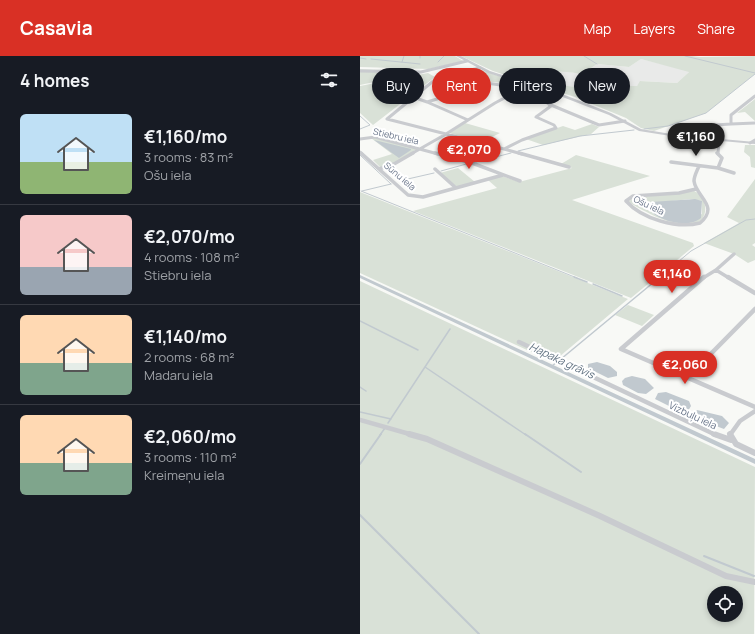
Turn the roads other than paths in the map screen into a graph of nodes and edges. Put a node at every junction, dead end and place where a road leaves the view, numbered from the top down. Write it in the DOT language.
graph roads {
  1 [pos="458,56"];
  2 [pos="467,61"];
  3 [pos="480,68"];
  4 [pos="360,71"];
  5 [pos="755,96"];
  6 [pos="566,98"];
  7 [pos="432,100"];
  8 [pos="424,101"];
  9 [pos="427,102"];
  10 [pos="499,102"];
  11 [pos="404,104"];
  12 [pos="551,105"];
  13 [pos="468,120"];
  14 [pos="625,121"];
  15 [pos="755,122"];
  16 [pos="730,124"];
  17 [pos="446,134"];
  18 [pos="677,136"];
  19 [pos="360,139"];
  20 [pos="719,140"];
  21 [pos="755,140"];
  22 [pos="750,143"];
  23 [pos="755,143"];
  24 [pos="420,149"];
  25 [pos="504,149"];
  26 [pos="360,152"];
  27 [pos="671,162"];
  28 [pos="699,166"];
  29 [pos="569,168"];
  30 [pos="718,168"];
  31 [pos="379,169"];
  32 [pos="435,169"];
  33 [pos="734,173"];
  34 [pos="503,175"];
  35 [pos="520,181"];
  36 [pos="456,188"];
  37 [pos="696,189"];
  38 [pos="734,254"];
  39 [pos="716,270"];
  40 [pos="755,293"];
  41 [pos="755,309"];
  42 [pos="519,342"];
  43 [pos="688,377"];
  44 [pos="755,407"];
  45 [pos="755,411"];
  46 [pos="360,420"];
  47 [pos="731,440"];
  48 [pos="755,453"];
  49 [pos="755,582"];
  1 -- 2 [label="street"];
  2 -- 3 [label="street"];
  2 -- 4 [label="street"];
  5 -- 16 [label="street"];
  6 -- 14 [label="street"];
  7 -- 9 [label="street"];
  8 -- 9 [label="street"];
  9 -- 13 [label="street"];
  10 -- 13 [label="street"];
  11 -- 17 [label="street"];
  12 -- 14 [label="street"];
  12 -- 25 [label="street"];
  13 -- 17 [label="street"];
  14 -- 18 [label="street"];
  15 -- 16 [label="street"];
  16 -- 18 [label="street"];
  17 -- 24 [label="street"];
  17 -- 25 [label="street"];
  18 -- 20 [label="street"];
  19 -- 24 [label="street, Stiebru iela"];
  20 -- 22 [label="street"];
  20 -- 30 [label="street"];
  21 -- 22 [label="street"];
  22 -- 23 [label="street"];
  24 -- 31 [label="street"];
  24 -- 34 [label="street, Stiebru iela"];
  25 -- 29 [label="street"];
  26 -- 31 [label="street, Sūnu iela"];
  27 -- 28 [label="street"];
  28 -- 30 [label="street"];
  28 -- 37 [label="street"];
  30 -- 33 [label="street"];
  31 -- 36 [label="street, Sūnu iela"];
  32 -- 36 [label="street"];
  34 -- 35 [label="street, Stiebru iela"];
  34 -- 36 [label="street, Sūnu iela"];
  37 -- 37 [label="street, Ošu iela"];
  38 -- 39 [label="street"];
  39 -- 40 [label="street"];
  39 -- 43 [label="street"];
  41 -- 43 [label="street"];
  42 -- 47 [label="street, Vizbuļu iela"];
  43 -- 44 [label="street"];
  45 -- 47 [label="street"];
  46 -- 49 [label="street"];
  47 -- 48 [label="street, Vizbuļu iela"];
}
